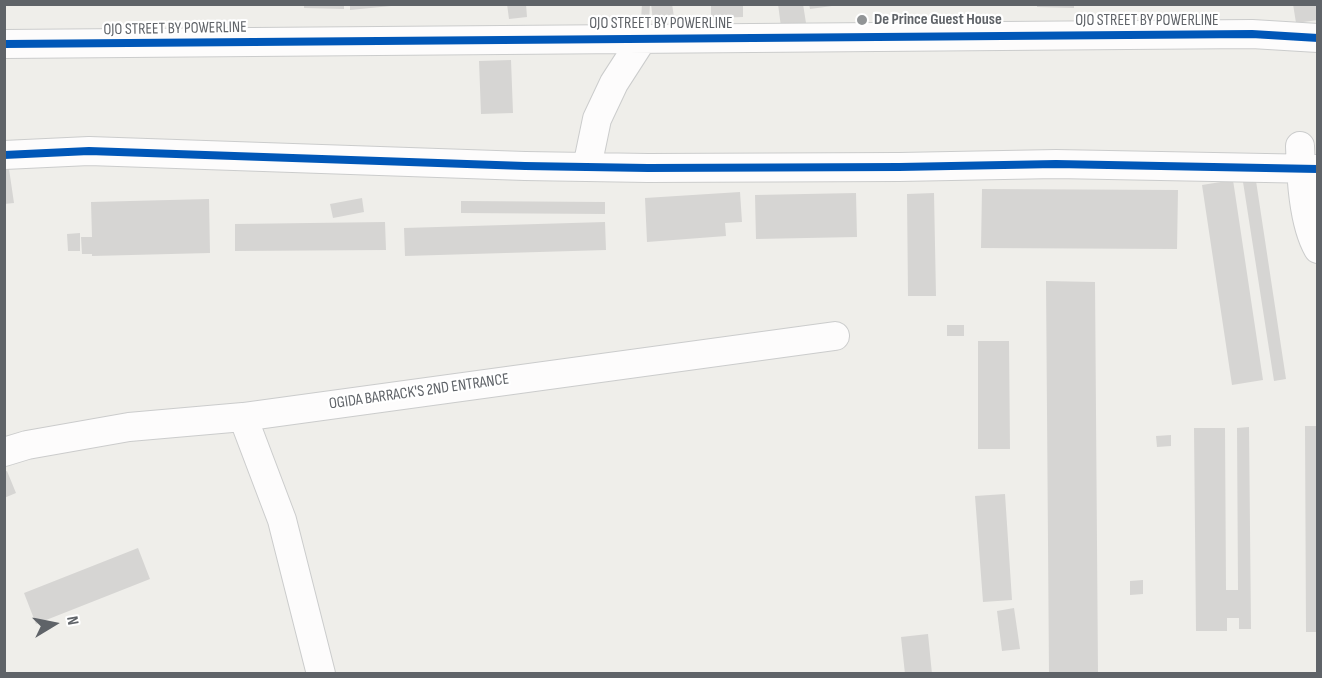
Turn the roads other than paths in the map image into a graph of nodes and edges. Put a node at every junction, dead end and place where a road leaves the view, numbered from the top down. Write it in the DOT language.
graph roads {
  1 [pos="644,38"];
  2 [pos="1317,38"];
  3 [pos="4,44"];
  4 [pos="4,155"];
  5 [pos="1306,161"];
  6 [pos="587,167"];
  7 [pos="1317,249"];
  8 [pos="835,336"];
  9 [pos="243,417"];
  10 [pos="4,452"];
  11 [pos="321,674"];
  1 -- 2 [label="street, OJO STREET BY POWERLINE"];
  1 -- 3 [label="street, OJO STREET BY POWERLINE"];
  1 -- 6 [label="street"];
  4 -- 6 [label="street"];
  5 -- 6 [label="street"];
  5 -- 7 [label="street"];
  8 -- 9 [label="street, OGIDA BARRACK'S 2ND ENTRANCE"];
  9 -- 10 [label="street, OGIDA BARRACK'S 2ND ENTRANCE"];
  9 -- 11 [label="street"];
}
